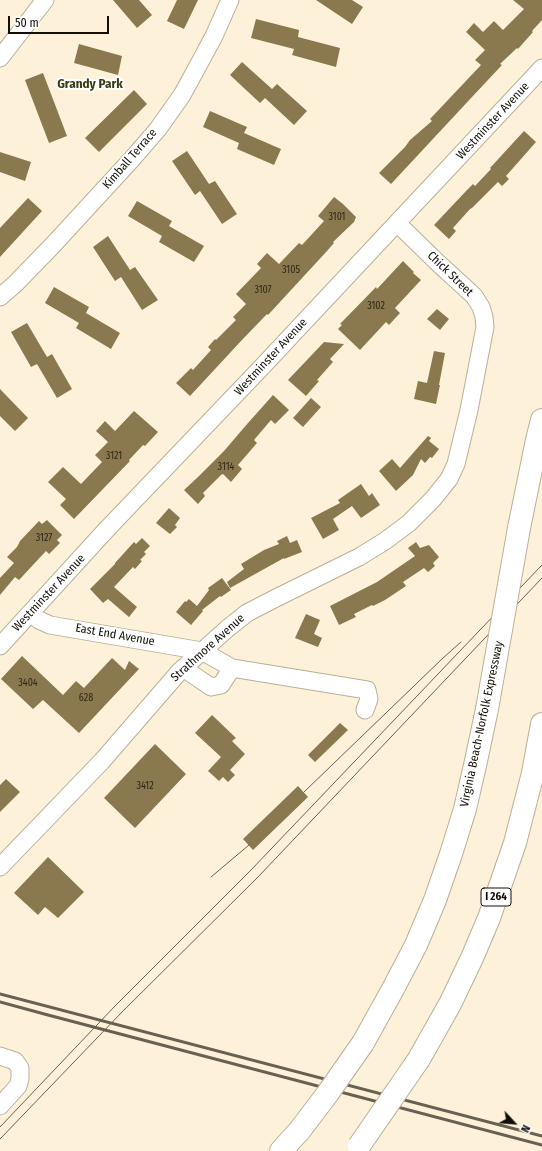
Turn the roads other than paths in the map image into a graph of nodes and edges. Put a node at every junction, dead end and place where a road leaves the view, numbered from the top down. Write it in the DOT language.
graph roads {
  1 [pos="46,0"];
  2 [pos="230,0"];
  3 [pos="0,58"];
  4 [pos="542,68"];
  5 [pos="397,223"];
  6 [pos="0,297"];
  7 [pos="474,382"];
  8 [pos="542,420"];
  9 [pos="30,613"];
  10 [pos="0,646"];
  11 [pos="202,651"];
  12 [pos="183,668"];
  13 [pos="232,668"];
  14 [pos="365,710"];
  15 [pos="542,724"];
  16 [pos="0,867"];
  17 [pos="0,1056"];
  18 [pos="0,1106"];
  19 [pos="358,1149"];
  20 [pos="281,1151"];
  1 -- 3 [label="street"];
  2 -- 6 [label="street, Kimball Terrace"];
  4 -- 5 [label="street, Westminster Avenue"];
  5 -- 7 [label="street, Chick Street"];
  5 -- 9 [label="street, Westminster Avenue"];
  7 -- 11 [label="street, Strathmore Avenue"];
  8 -- 20 [label="highway, Virginia Beach-Norfolk Expressway, bridge"];
  9 -- 10 [label="street, Westminster Avenue"];
  9 -- 11 [label="street, East End Avenue"];
  11 -- 12 [label="street, Strathmore Avenue"];
  11 -- 13 [label="street, East End Avenue"];
  12 -- 13 [label="street"];
  12 -- 16 [label="street, Strathmore Avenue"];
  13 -- 14 [label="street"];
  15 -- 19 [label="highway, I 264, bridge"];
  17 -- 18 [label="street"];
}
